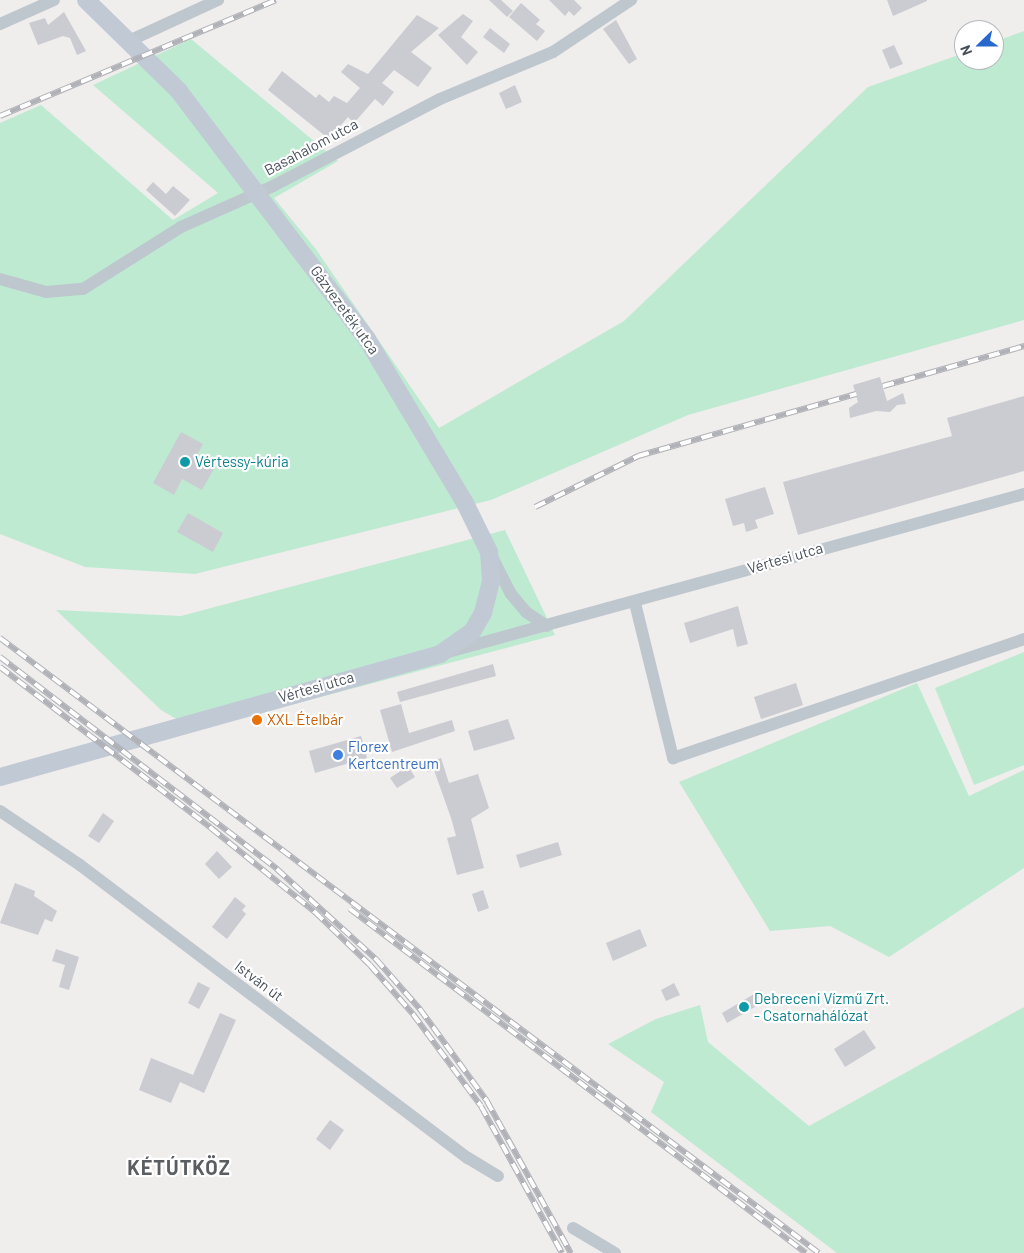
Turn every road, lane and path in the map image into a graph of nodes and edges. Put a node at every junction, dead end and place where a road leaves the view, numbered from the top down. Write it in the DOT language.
graph roads {
  1 [pos="54,0"];
  2 [pos="86,0"];
  3 [pos="218,0"];
  4 [pos="631,0"];
  5 [pos="0,24"];
  6 [pos="131,40"];
  7 [pos="258,192"];
  8 [pos="0,279"];
  9 [pos="1024,494"];
  10 [pos="490,552"];
  11 [pos="635,602"];
  12 [pos="547,626"];
  13 [pos="1024,639"];
  14 [pos="440,654"];
  15 [pos="0,777"];
  16 [pos="0,811"];
  17 [pos="498,1176"];
  18 [pos="573,1228"];
  19 [pos="615,1253"];
  1 -- 5 [label="street"];
  2 -- 6 [label="street, Gázvezeték utca"];
  3 -- 6 [label="street"];
  4 -- 7 [label="street, Basahalom utca"];
  6 -- 7 [label="street, Gázvezeték utca"];
  7 -- 8 [label="street, Basahalom utca"];
  7 -- 10 [label="street, Gázvezeték utca"];
  9 -- 11 [label="street, Vértesi utca"];
  10 -- 12 [label="street"];
  10 -- 14 [label="street, Gázvezeték utca"];
  11 -- 12 [label="street, Vértesi utca"];
  11 -- 13 [label="street"];
  12 -- 14 [label="street, Vértesi utca"];
  14 -- 15 [label="street, Vértesi utca"];
  16 -- 17 [label="street, István út"];
  18 -- 19 [label="street"];
}
